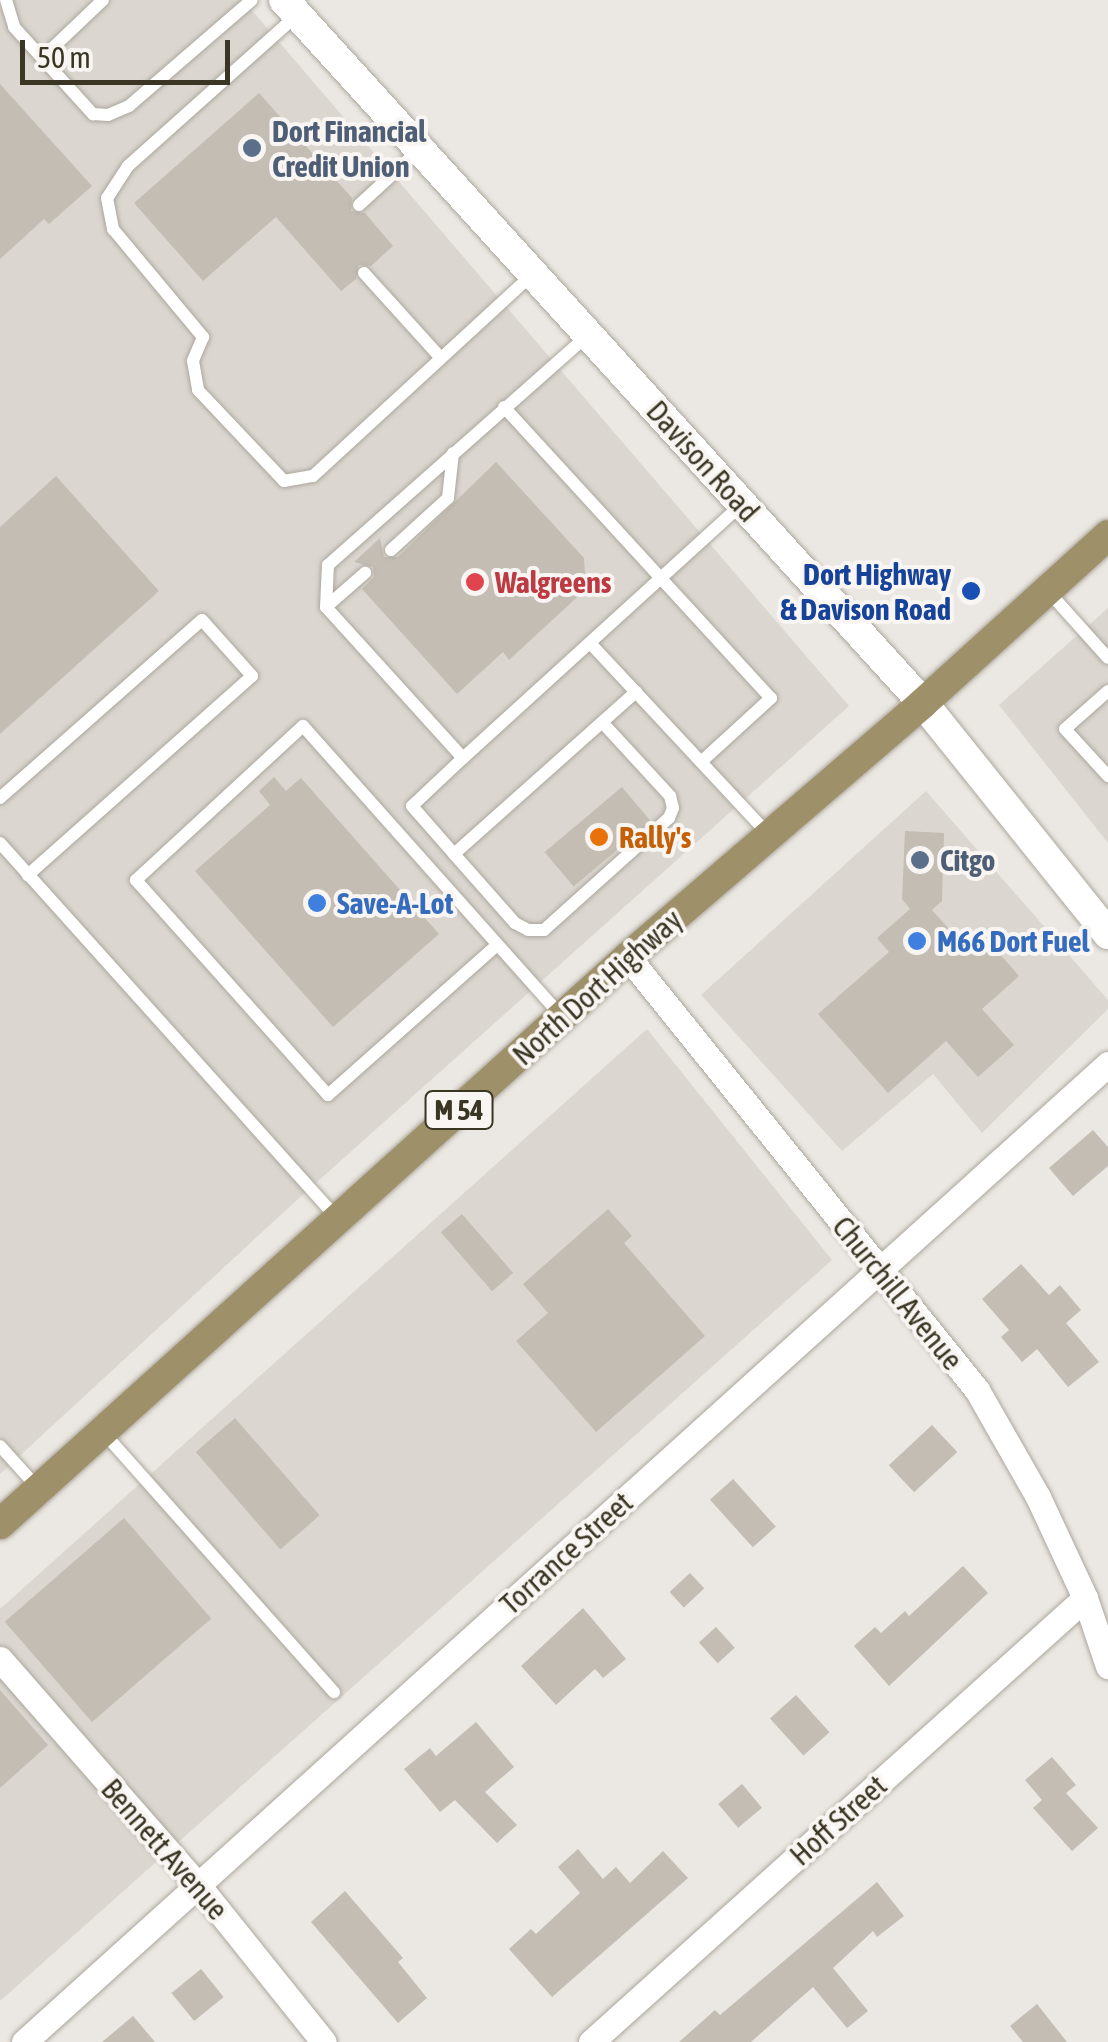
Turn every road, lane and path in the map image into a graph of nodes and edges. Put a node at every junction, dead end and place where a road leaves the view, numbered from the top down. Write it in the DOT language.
graph roads {
  1 [pos="6,0"];
  2 [pos="103,0"];
  3 [pos="252,0"];
  4 [pos="291,8"];
  5 [pos="42,58"];
  6 [pos="419,150"];
  7 [pos="359,205"];
  8 [pos="364,273"];
  9 [pos="533,274"];
  10 [pos="588,335"];
  11 [pos="439,356"];
  12 [pos="504,408"];
  13 [pos="453,453"];
  14 [pos="742,504"];
  15 [pos="1108,535"];
  16 [pos="391,550"];
  17 [pos="364,573"];
  18 [pos="660,579"];
  19 [pos="1047,590"];
  20 [pos="326,607"];
  21 [pos="590,642"];
  22 [pos="1108,658"];
  23 [pos="1108,691"];
  24 [pos="636,692"];
  25 [pos="923,703"];
  26 [pos="602,722"];
  27 [pos="462,758"];
  28 [pos="701,762"];
  29 [pos="1108,776"];
  30 [pos="0,798"];
  31 [pos="770,836"];
  32 [pos="0,843"];
  33 [pos="454,854"];
  34 [pos="28,875"];
  35 [pos="1108,934"];
  36 [pos="497,945"];
  37 [pos="628,957"];
  38 [pos="562,1017"];
  39 [pos="1108,1064"];
  40 [pos="338,1219"];
  41 [pos="878,1271"];
  42 [pos="103,1432"];
  43 [pos="0,1446"];
  44 [pos="38,1489"];
  45 [pos="0,1524"];
  46 [pos="1085,1598"];
  47 [pos="0,1659"];
  48 [pos="1108,1666"];
  49 [pos="334,1692"];
  50 [pos="198,1885"];
  51 [pos="24,2042"];
  52 [pos="324,2042"];
  53 [pos="591,2042"];
  1 -- 5 [label="lane"];
  2 -- 5 [label="lane"];
  3 -- 5 [label="lane"];
  4 -- 6 [label="main road, Davison Road"];
  4 -- 11 [label="lane"];
  6 -- 7 [label="lane"];
  6 -- 9 [label="main road, Davison Road"];
  8 -- 11 [label="lane"];
  9 -- 10 [label="main road, Davison Road"];
  9 -- 11 [label="lane"];
  10 -- 12 [label="lane"];
  10 -- 14 [label="main road, Davison Road"];
  12 -- 13 [label="lane"];
  12 -- 18 [label="lane"];
  13 -- 16 [label="lane"];
  13 -- 20 [label="lane"];
  14 -- 18 [label="lane"];
  14 -- 25 [label="main road, Davison Road"];
  15 -- 19 [label="main road, North Dort Highway / M 54"];
  17 -- 20 [label="lane"];
  18 -- 21 [label="lane"];
  18 -- 28 [label="lane"];
  19 -- 22 [label="lane"];
  19 -- 25 [label="main road, North Dort Highway / M 54"];
  20 -- 27 [label="lane"];
  21 -- 24 [label="lane"];
  21 -- 27 [label="lane"];
  23 -- 29 [label="lane"];
  24 -- 26 [label="lane"];
  24 -- 28 [label="lane"];
  25 -- 31 [label="main road, North Dort Highway / M 54"];
  25 -- 35 [label="main road, Davison Road"];
  26 -- 33 [label="lane"];
  26 -- 33 [label="lane"];
  27 -- 33 [label="lane"];
  28 -- 31 [label="lane"];
  30 -- 34 [label="lane"];
  31 -- 37 [label="main road, North Dort Highway / M 54"];
  32 -- 34 [label="lane"];
  34 -- 40 [label="lane"];
  36 -- 36 [label="lane"];
  36 -- 38 [label="lane"];
  37 -- 38 [label="main road, North Dort Highway / M 54"];
  37 -- 41 [label="street, Churchill Avenue"];
  38 -- 40 [label="main road, North Dort Highway / M 54"];
  39 -- 41 [label="street, Torrance Street"];
  40 -- 42 [label="main road, North Dort Highway / M 54"];
  41 -- 46 [label="street, Churchill Avenue"];
  41 -- 50 [label="street, Torrance Street"];
  42 -- 44 [label="main road, North Dort Highway / M 54"];
  42 -- 49 [label="lane"];
  43 -- 44 [label="lane"];
  44 -- 45 [label="main road, North Dort Highway / M 54"];
  46 -- 48 [label="street, Churchill Avenue"];
  46 -- 53 [label="street, Hoff Street"];
  47 -- 50 [label="street, Bennett Avenue"];
  50 -- 51 [label="street, Torrance Street"];
  50 -- 52 [label="street, Bennett Avenue"];
}
